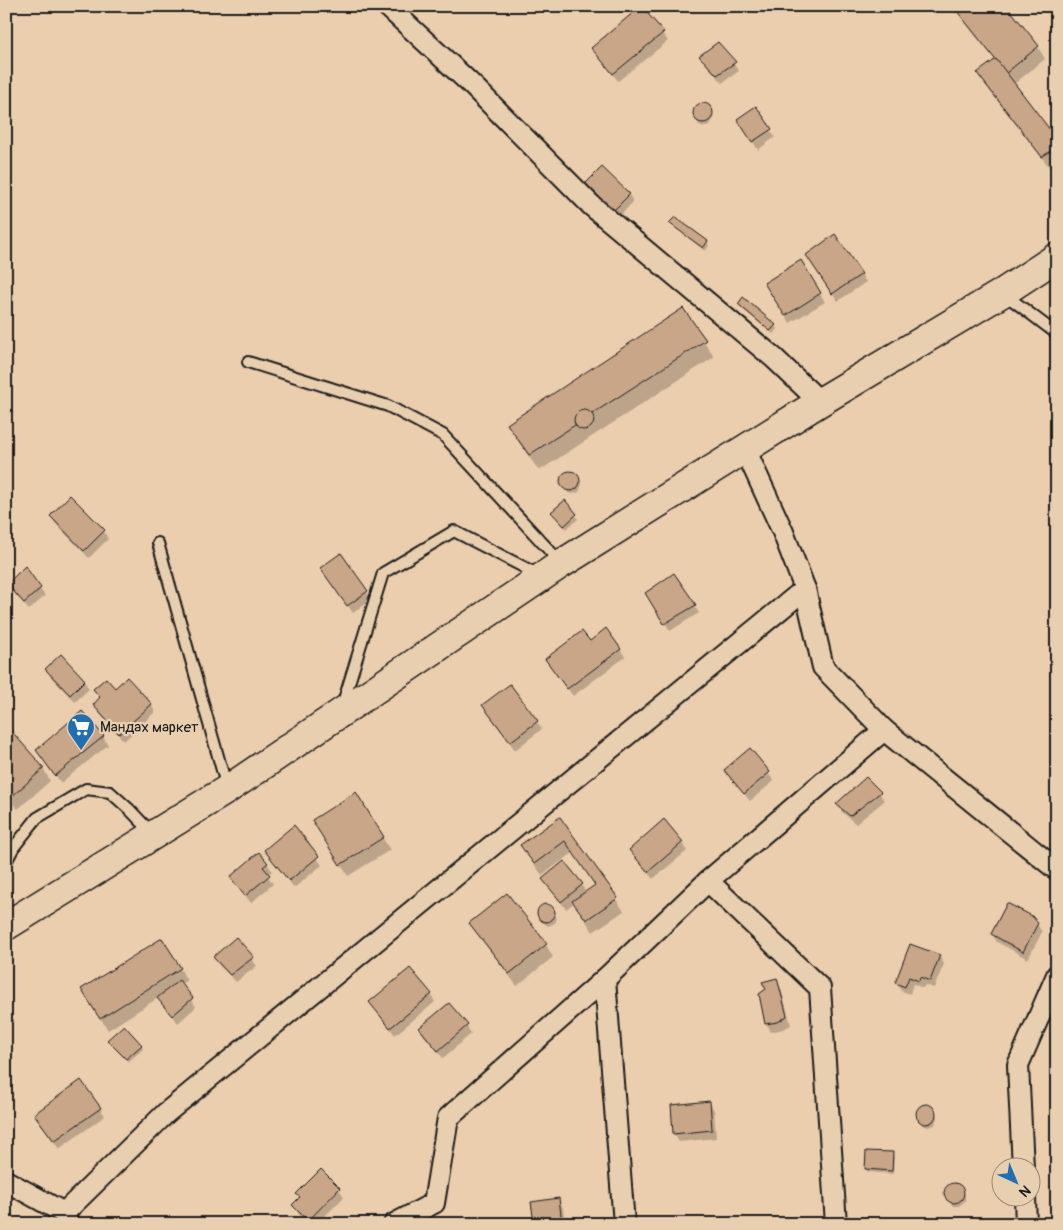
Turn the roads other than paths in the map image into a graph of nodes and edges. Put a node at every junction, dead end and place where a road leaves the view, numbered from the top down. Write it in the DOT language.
graph roads {
  1 [pos="387,6"];
  2 [pos="1057,257"];
  3 [pos="1002,292"];
  4 [pos="1057,334"];
  5 [pos="248,362"];
  6 [pos="820,402"];
  7 [pos="745,449"];
  8 [pos="158,543"];
  9 [pos="552,570"];
  10 [pos="805,589"];
  11 [pos="339,714"];
  12 [pos="884,730"];
  13 [pos="228,789"];
  14 [pos="154,835"];
  15 [pos="6,862"];
  16 [pos="1057,870"];
  17 [pos="708,881"];
  18 [pos="7,923"];
  19 [pos="1057,975"];
  20 [pos="605,979"];
  21 [pos="1023,1158"];
  22 [pos="6,1181"];
  23 [pos="1025,1208"];
  24 [pos="66,1218"];
  25 [pos="394,1224"];
  26 [pos="624,1224"];
  27 [pos="836,1224"];
  28 [pos="1026,1224"];
  1 -- 6 [label="street"];
  2 -- 3 [label="highway"];
  3 -- 4 [label="lane"];
  3 -- 6 [label="highway"];
  5 -- 9 [label="lane"];
  6 -- 7 [label="highway"];
  7 -- 9 [label="highway"];
  7 -- 10 [label="street"];
  8 -- 13 [label="lane"];
  9 -- 11 [label="highway"];
  9 -- 11 [label="lane"];
  10 -- 12 [label="street"];
  10 -- 24 [label="street"];
  11 -- 13 [label="highway"];
  12 -- 16 [label="street"];
  12 -- 17 [label="street"];
  13 -- 14 [label="highway"];
  14 -- 15 [label="lane"];
  14 -- 18 [label="highway"];
  17 -- 20 [label="street"];
  17 -- 27 [label="street"];
  19 -- 21 [label="street"];
  20 -- 25 [label="street"];
  20 -- 26 [label="street"];
  22 -- 24 [label="street"];
  23 -- 28 [label="street"];
}
